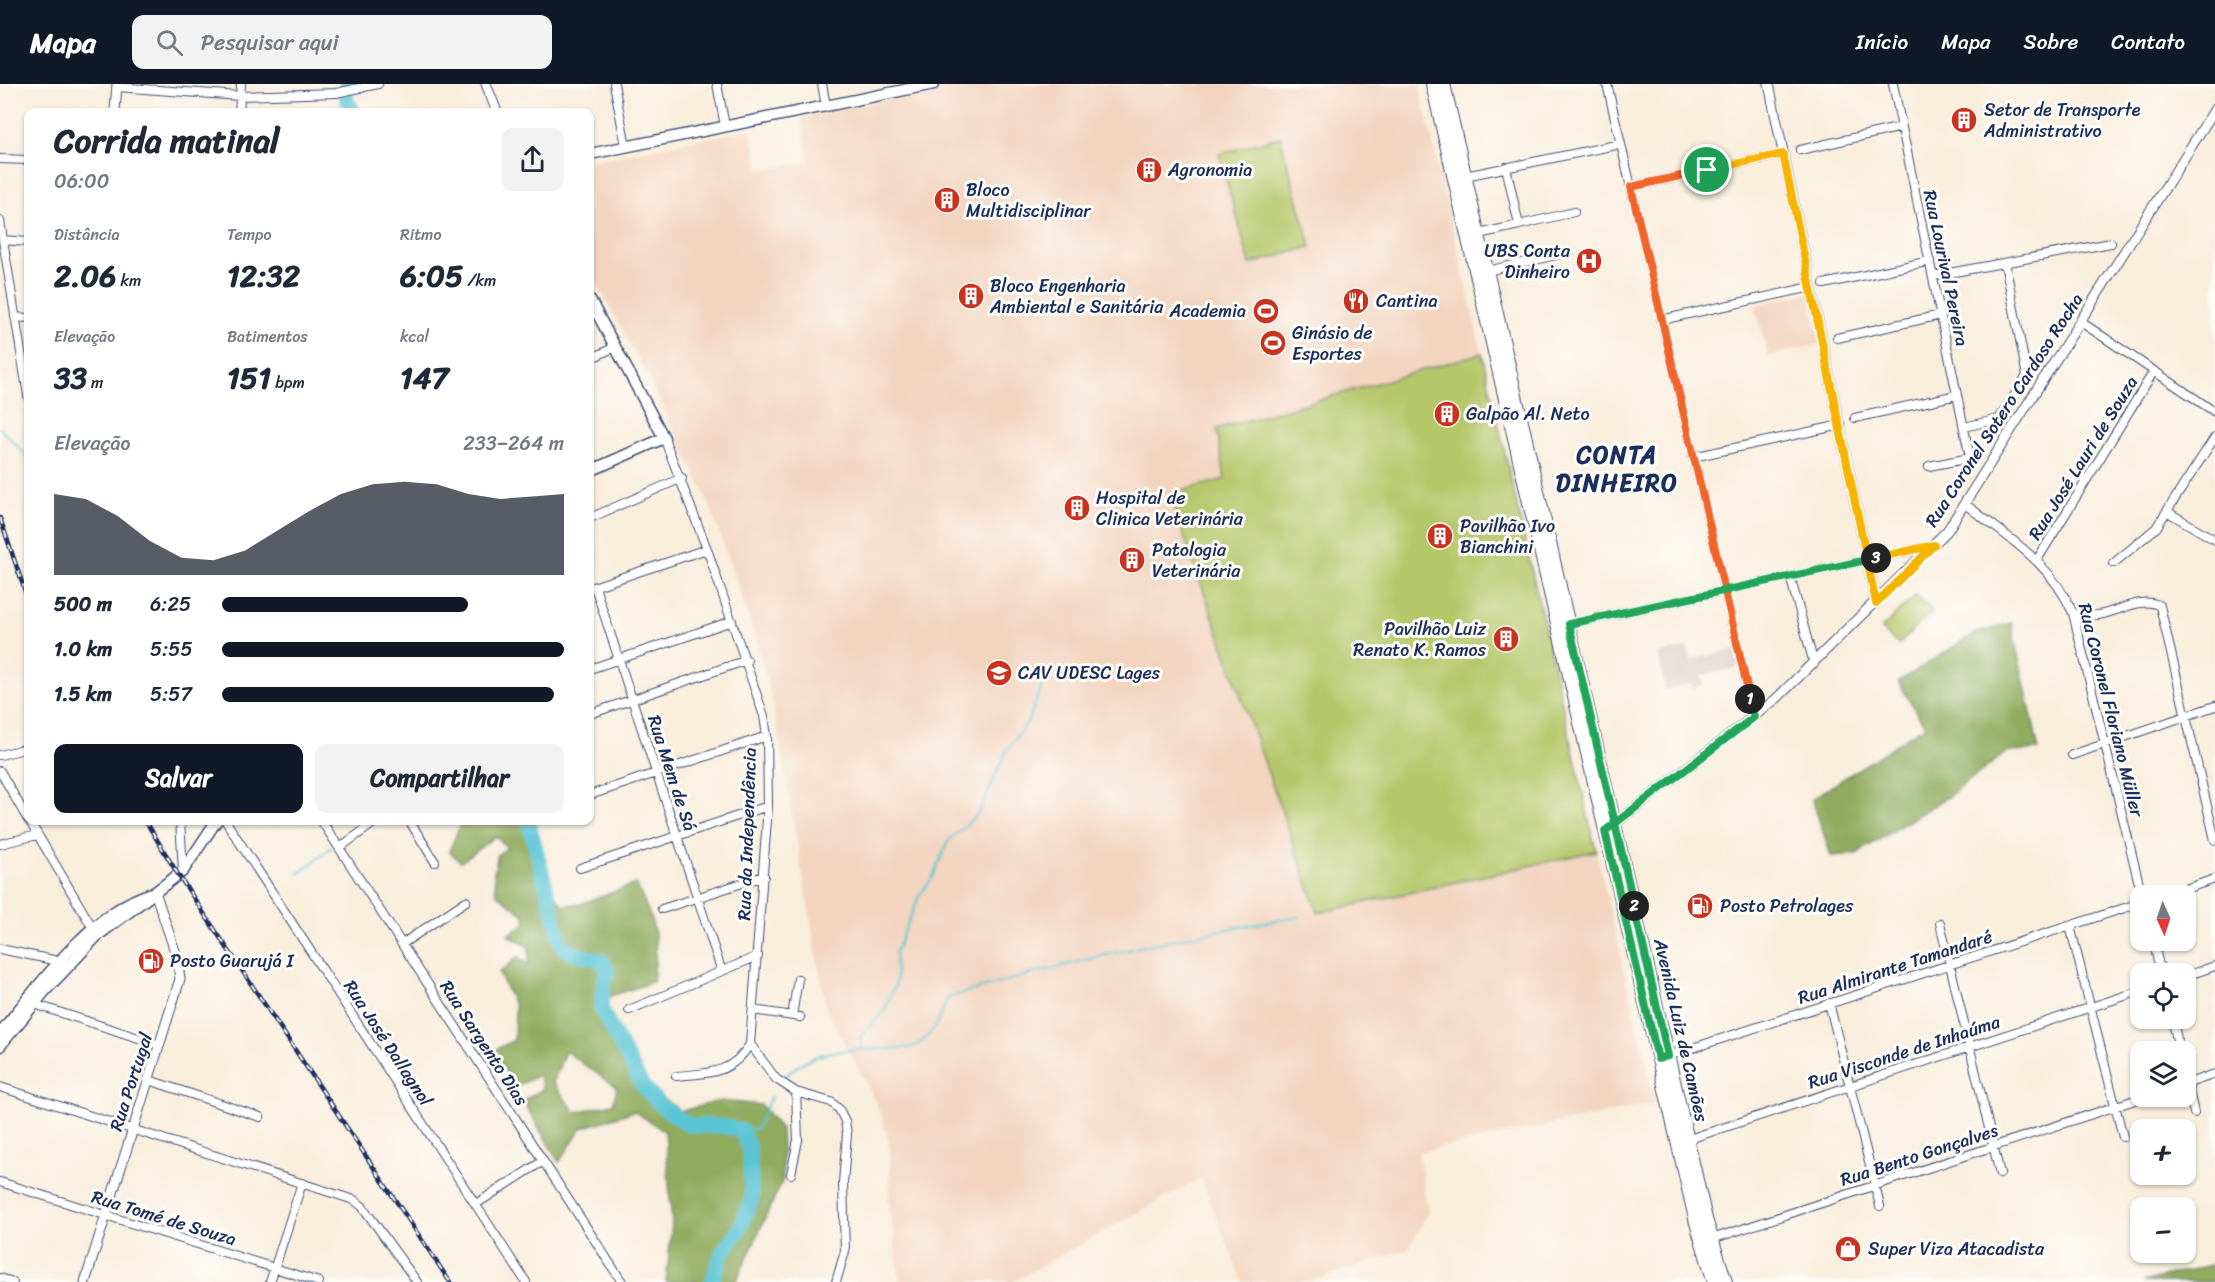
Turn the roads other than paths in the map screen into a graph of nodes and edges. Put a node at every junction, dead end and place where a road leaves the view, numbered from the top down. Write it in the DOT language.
graph roads {
  1 [pos="241,84"];
  2 [pos="378,84"];
  3 [pos="486,84"];
  4 [pos="614,84"];
  5 [pos="717,84"];
  6 [pos="822,84"];
  7 [pos="931,84"];
  8 [pos="1432,84"];
  9 [pos="1444,84"];
  10 [pos="1607,84"];
  11 [pos="1769,84"];
  12 [pos="1893,84"];
  13 [pos="117,85"];
  14 [pos="365,85"];
  15 [pos="240,96"];
  16 [pos="826,106"];
  17 [pos="115,108"];
  18 [pos="239,108"];
  19 [pos="495,108"];
  20 [pos="2215,109"];
  21 [pos="725,126"];
  22 [pos="1902,127"];
  23 [pos="1621,144"];
  24 [pos="626,146"];
  25 [pos="1800,150"];
  26 [pos="594,153"];
  27 [pos="1783,154"];
  28 [pos="0,159"];
  29 [pos="24,160"];
  30 [pos="1506,167"];
  31 [pos="1465,176"];
  32 [pos="1631,187"];
  33 [pos="1574,212"];
  34 [pos="0,221"];
  35 [pos="1519,225"];
  36 [pos="1479,234"];
  37 [pos="3,240"];
  38 [pos="24,242"];
  39 [pos="2111,243"];
  40 [pos="1569,252"];
  41 [pos="1930,261"];
  42 [pos="2005,263"];
  43 [pos="1487,271"];
  44 [pos="1933,276"];
  45 [pos="1824,284"];
  46 [pos="1812,287"];
  47 [pos="594,308"];
  48 [pos="1485,312"];
  49 [pos="1941,315"];
  50 [pos="15,318"];
  51 [pos="24,318"];
  52 [pos="1498,319"];
  53 [pos="1661,320"];
  54 [pos="2081,322"];
  55 [pos="1837,338"];
  56 [pos="615,347"];
  57 [pos="594,357"];
  58 [pos="1504,368"];
  59 [pos="2154,371"];
  60 [pos="24,372"];
  61 [pos="1957,395"];
  62 [pos="2215,412"];
  63 [pos="1855,418"];
  64 [pos="1840,425"];
  65 [pos="1964,427"];
  66 [pos="2215,437"];
  67 [pos="664,438"];
  68 [pos="1694,457"];
  69 [pos="1929,466"];
  70 [pos="594,469"];
  71 [pos="682,478"];
  72 [pos="1965,504"];
  73 [pos="2168,512"];
  74 [pos="594,516"];
  75 [pos="2215,540"];
  76 [pos="1934,545"];
  77 [pos="707,549"];
  78 [pos="1869,559"];
  79 [pos="2037,560"];
  80 [pos="2114,562"];
  81 [pos="1790,576"];
  82 [pos="594,587"];
  83 [pos="1725,591"];
  84 [pos="594,593"];
  85 [pos="1876,603"];
  86 [pos="2073,613"];
  87 [pos="732,621"];
  88 [pos="1563,626"];
  89 [pos="619,659"];
  90 [pos="747,660"];
  91 [pos="1814,664"];
  92 [pos="594,668"];
  93 [pos="632,699"];
  94 [pos="2215,706"];
  95 [pos="594,713"];
  96 [pos="2187,715"];
  97 [pos="1754,717"];
  98 [pos="767,736"];
  99 [pos="2105,744"];
  100 [pos="24,749"];
  101 [pos="0,755"];
  102 [pos="2072,755"];
  103 [pos="0,771"];
  104 [pos="657,773"];
  105 [pos="594,794"];
  106 [pos="768,806"];
  107 [pos="24,812"];
  108 [pos="32,825"];
  109 [pos="180,825"];
  110 [pos="214,825"];
  111 [pos="228,825"];
  112 [pos="324,825"];
  113 [pos="371,825"];
  114 [pos="412,825"];
  115 [pos="1610,828"];
  116 [pos="38,835"];
  117 [pos="677,836"];
  118 [pos="2215,840"];
  119 [pos="0,844"];
  120 [pos="339,848"];
  121 [pos="435,862"];
  122 [pos="580,868"];
  123 [pos="183,871"];
  124 [pos="764,876"];
  125 [pos="2215,879"];
  126 [pos="2139,885"];
  127 [pos="2196,885"];
  128 [pos="155,892"];
  129 [pos="698,897"];
  130 [pos="466,901"];
  131 [pos="2130,906"];
  132 [pos="662,909"];
  133 [pos="1940,923"];
  134 [pos="2070,926"];
  135 [pos="95,933"];
  136 [pos="402,944"];
  137 [pos="0,949"];
  138 [pos="758,956"];
  139 [pos="65,963"];
  140 [pos="1950,965"];
  141 [pos="2215,966"];
  142 [pos="722,969"];
  143 [pos="2196,973"];
  144 [pos="798,979"];
  145 [pos="2130,994"];
  146 [pos="34,1004"];
  147 [pos="1829,1004"];
  148 [pos="2090,1007"];
  149 [pos="629,1010"];
  150 [pos="753,1010"];
  151 [pos="3,1031"];
  152 [pos="750,1044"];
  153 [pos="160,1045"];
  154 [pos="0,1046"];
  155 [pos="1970,1047"];
  156 [pos="1663,1057"];
  157 [pos="2215,1074"];
  158 [pos="676,1076"];
  159 [pos="2196,1079"];
  160 [pos="149,1080"];
  161 [pos="1850,1086"];
  162 [pos="0,1087"];
  163 [pos="796,1092"];
  164 [pos="2130,1102"];
  165 [pos="2115,1107"];
  166 [pos="2192,1107"];
  167 [pos="2194,1113"];
  168 [pos="260,1117"];
  169 [pos="133,1130"];
  170 [pos="2123,1137"];
  171 [pos="1682,1141"];
  172 [pos="1993,1147"];
  173 [pos="543,1161"];
  174 [pos="791,1174"];
  175 [pos="2000,1174"];
  176 [pos="0,1182"];
  177 [pos="302,1183"];
  178 [pos="1875,1186"];
  179 [pos="476,1204"];
  180 [pos="1880,1206"];
  181 [pos="106,1215"];
  182 [pos="1706,1241"];
  183 [pos="275,1268"];
  184 [pos="0,1278"];
  185 [pos="13,1282"];
  186 [pos="85,1282"];
  187 [pos="270,1282"];
  188 [pos="319,1282"];
  189 [pos="417,1282"];
  190 [pos="526,1282"];
  191 [pos="622,1282"];
  192 [pos="836,1282"];
  193 [pos="1714,1282"];
  194 [pos="1726,1282"];
  1 -- 15 [label="street"];
  2 -- 14 [label="street"];
  3 -- 19 [label="street"];
  4 -- 24 [label="street"];
  5 -- 21 [label="street"];
  6 -- 16 [label="street"];
  7 -- 16 [label="main road"];
  8 -- 48 [label="main road, Avenida Luiz de Camões"];
  9 -- 31 [label="main road, Avenida Luiz de Camões"];
  10 -- 23 [label="street"];
  11 -- 27 [label="street"];
  12 -- 22 [label="street, Rua Lourival Pereira"];
  13 -- 15 [label="street"];
  13 -- 17 [label="street"];
  14 -- 15 [label="street"];
  15 -- 18 [label="street"];
  16 -- 21 [label="main road"];
  20 -- 54 [label="street, Rua Coronel Sotero Cardoso Rocha"];
  21 -- 24 [label="main road"];
  22 -- 25 [label="street"];
  22 -- 41 [label="street, Rua Lourival Pereira"];
  23 -- 30 [label="street"];
  23 -- 32 [label="street"];
  24 -- 26 [label="main road"];
  27 -- 32 [label="street"];
  27 -- 46 [label="street"];
  28 -- 29 [label="street"];
  30 -- 31 [label="street"];
  30 -- 35 [label="street"];
  31 -- 36 [label="main road, Avenida Luiz de Camões"];
  32 -- 53 [label="street"];
  33 -- 35 [label="street"];
  34 -- 37 [label="street"];
  35 -- 36 [label="street"];
  36 -- 43 [label="main road, Avenida Luiz de Camões"];
  37 -- 38 [label="street"];
  37 -- 50 [label="street"];
  39 -- 42 [label="street"];
  40 -- 43 [label="street"];
  41 -- 44 [label="street, Rua Lourival Pereira"];
  41 -- 45 [label="street"];
  42 -- 44 [label="street"];
  42 -- 65 [label="street"];
  43 -- 52 [label="main road, Avenida Luiz de Camões"];
  44 -- 49 [label="street, Rua Lourival Pereira"];
  46 -- 53 [label="street"];
  46 -- 64 [label="street"];
  47 -- 56 [label="main road, Rua da Independência"];
  48 -- 52 [label="main road"];
  48 -- 58 [label="main road, Avenida Luiz de Camões"];
  49 -- 55 [label="street"];
  49 -- 61 [label="street, Rua Lourival Pereira"];
  50 -- 51 [label="street"];
  50 -- 60 [label="street"];
  52 -- 58 [label="main road, Avenida Luiz de Camões"];
  53 -- 68 [label="street"];
  54 -- 59 [label="street"];
  54 -- 72 [label="street, Rua Coronel Sotero Cardoso Rocha"];
  56 -- 57 [label="street"];
  56 -- 67 [label="main road, Rua da Independência"];
  58 -- 88 [label="main road, Avenida Luiz de Camões"];
  59 -- 62 [label="street"];
  59 -- 79 [label="street, Rua José Lauri de Souza"];
  61 -- 63 [label="street"];
  61 -- 65 [label="street, Rua Lourival Pereira"];
  64 -- 68 [label="street"];
  64 -- 78 [label="street"];
  65 -- 69 [label="street, Rua Lourival Pereira"];
  66 -- 73 [label="street"];
  67 -- 70 [label="main road"];
  67 -- 71 [label="street, Rua da Independência"];
  68 -- 83 [label="street"];
  71 -- 74 [label="street"];
  71 -- 77 [label="street, Rua da Independência"];
  72 -- 76 [label="street, Rua Coronel Sotero Cardoso Rocha"];
  72 -- 79 [label="street, Rua Coronel Floriano Müller"];
  73 -- 75 [label="street"];
  73 -- 80 [label="street"];
  76 -- 78 [label="street"];
  76 -- 85 [label="street, Rua Coronel Sotero Cardoso Rocha"];
  77 -- 82 [label="street"];
  77 -- 87 [label="street, Rua da Independência"];
  78 -- 81 [label="street"];
  78 -- 85 [label="street"];
  79 -- 86 [label="street, Rua Coronel Floriano Müller"];
  81 -- 83 [label="street"];
  81 -- 91 [label="street"];
  83 -- 88 [label="street"];
  83 -- 97 [label="street"];
  84 -- 89 [label="street, Rua Mem de Sá"];
  85 -- 91 [label="street, Rua Coronel Sotero Cardoso Rocha"];
  86 -- 96 [label="street"];
  86 -- 99 [label="street, Rua Coronel Floriano Müller"];
  87 -- 89 [label="street"];
  87 -- 90 [label="street, Rua da Independência"];
  88 -- 115 [label="main road, Avenida Luiz de Camões"];
  89 -- 92 [label="street"];
  89 -- 93 [label="street, Rua Mem de Sá"];
  90 -- 93 [label="street"];
  90 -- 98 [label="street, Rua da Independência"];
  91 -- 97 [label="street, Rua Coronel Sotero Cardoso Rocha"];
  93 -- 95 [label="street"];
  93 -- 104 [label="street, Rua Mem de Sá"];
  94 -- 96 [label="street"];
  96 -- 99 [label="street"];
  96 -- 118 [label="street"];
  97 -- 115 [label="street, Rua Coronel Sotero Cardoso Rocha"];
  98 -- 104 [label="street"];
  98 -- 106 [label="street, Rua da Independência"];
  99 -- 102 [label="street"];
  99 -- 126 [label="street, Rua Coronel Floriano Müller"];
  100 -- 101 [label="street"];
  103 -- 107 [label="street"];
  104 -- 105 [label="street"];
  104 -- 117 [label="street, Rua Mem de Sá"];
  106 -- 117 [label="street"];
  106 -- 124 [label="street, Rua da Independência"];
  108 -- 116 [label="street"];
  109 -- 123 [label="street"];
  110 -- 123 [label="main road"];
  111 -- 179 [label="street, Rua José Dallagnol"];
  112 -- 120 [label="street, Rua Sargento Dias"];
  113 -- 120 [label="street"];
  114 -- 121 [label="street"];
  115 -- 156 [label="main road, Avenida Luiz de Camões"];
  116 -- 119 [label="street"];
  116 -- 135 [label="street"];
  117 -- 122 [label="street"];
  117 -- 129 [label="street, Rua Mem de Sá"];
  120 -- 136 [label="street, Rua Sargento Dias"];
  123 -- 128 [label="main road"];
  124 -- 129 [label="street"];
  124 -- 138 [label="street, Rua da Independência"];
  125 -- 127 [label="street"];
  128 -- 135 [label="main road"];
  128 -- 153 [label="street, Rua Portugal"];
  129 -- 132 [label="street"];
  129 -- 142 [label="street, Rua Mem de Sá"];
  130 -- 136 [label="street"];
  131 -- 134 [label="street, Rua Almirante Tamandaré"];
  133 -- 140 [label="street"];
  134 -- 140 [label="street, Rua Almirante Tamandaré"];
  134 -- 148 [label="street"];
  135 -- 139 [label="main road"];
  136 -- 173 [label="street, Rua Sargento Dias"];
  137 -- 139 [label="street"];
  138 -- 142 [label="street"];
  138 -- 150 [label="street, Rua da Independência"];
  139 -- 146 [label="main road"];
  139 -- 151 [label="main road"];
  140 -- 147 [label="street, Rua Almirante Tamandaré"];
  140 -- 155 [label="street"];
  141 -- 143 [label="street"];
  142 -- 149 [label="street"];
  144 -- 150 [label="street"];
  145 -- 148 [label="street, Rua Visconde de Inhaúma"];
  146 -- 151 [label="main road"];
  146 -- 153 [label="street"];
  147 -- 156 [label="street, Rua Almirante Tamandaré"];
  147 -- 161 [label="street"];
  148 -- 155 [label="street, Rua Visconde de Inhaúma"];
  148 -- 165 [label="street"];
  150 -- 152 [label="street, Rua da Independência"];
  151 -- 154 [label="main road"];
  152 -- 158 [label="street"];
  152 -- 163 [label="street"];
  153 -- 160 [label="street, Rua Portugal"];
  155 -- 161 [label="street, Rua Visconde de Inhaúma"];
  155 -- 172 [label="street"];
  156 -- 171 [label="main road, Avenida Luiz de Camões"];
  157 -- 159 [label="street"];
  160 -- 168 [label="street"];
  160 -- 169 [label="street, Rua Portugal"];
  161 -- 171 [label="street, Rua Visconde de Inhaúma"];
  161 -- 178 [label="street"];
  162 -- 169 [label="street"];
  163 -- 174 [label="street"];
  163 -- 192 [label="street"];
  164 -- 165 [label="street, Rua Bento Gonçalves"];
  165 -- 170 [label="street"];
  165 -- 172 [label="street, Rua Bento Gonçalves"];
  166 -- 167 [label="street"];
  169 -- 177 [label="street"];
  169 -- 181 [label="street, Rua Portugal"];
  171 -- 182 [label="main road, Avenida Luiz de Camões"];
  172 -- 175 [label="street"];
  172 -- 178 [label="street, Rua Bento Gonçalves"];
  173 -- 179 [label="street"];
  173 -- 191 [label="street, Rua Sargento Dias"];
  176 -- 181 [label="street, Rua Tomé de Souza"];
  177 -- 183 [label="street"];
  177 -- 189 [label="street"];
  178 -- 180 [label="street"];
  178 -- 182 [label="street, Rua Bento Gonçalves"];
  179 -- 190 [label="street, Rua José Dallagnol"];
  181 -- 183 [label="street, Rua Tomé de Souza"];
  181 -- 186 [label="street, Rua Portugal"];
  182 -- 193 [label="main road, Avenida Luiz de Camões"];
  182 -- 194 [label="main road, Avenida Luiz de Camões"];
  183 -- 187 [label="street"];
  183 -- 188 [label="street, Rua Tomé de Souza"];
  184 -- 185 [label="street"];
}
